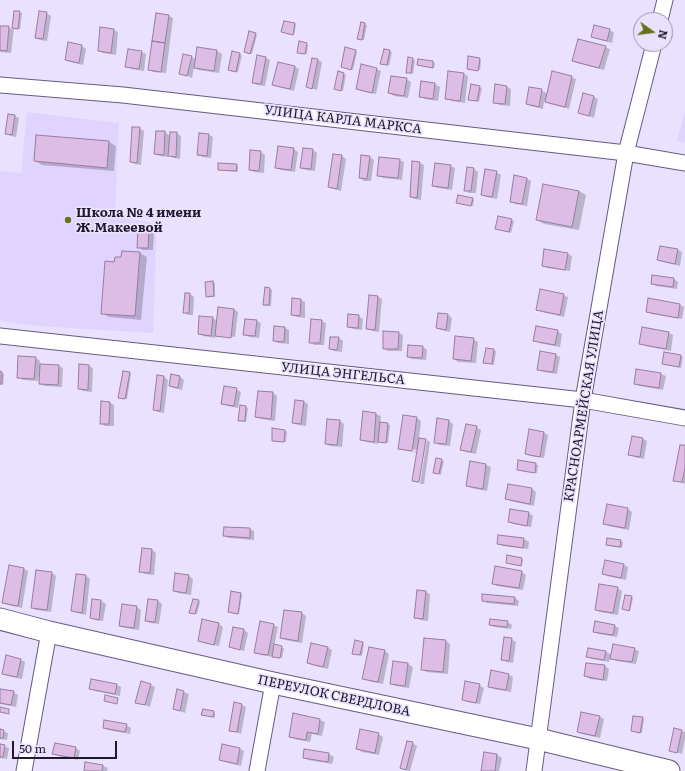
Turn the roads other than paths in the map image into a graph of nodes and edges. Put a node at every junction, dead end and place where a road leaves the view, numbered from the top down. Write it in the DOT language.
graph roads {
  1 [pos="665,0"];
  2 [pos="662,12"];
  3 [pos="652,52"];
  4 [pos="0,85"];
  5 [pos="626,153"];
  6 [pos="685,163"];
  7 [pos="0,336"];
  8 [pos="583,400"];
  9 [pos="685,418"];
  10 [pos="0,619"];
  11 [pos="49,632"];
  12 [pos="273,683"];
  13 [pos="538,740"];
  14 [pos="24,771"];
  15 [pos="257,771"];
  16 [pos="534,771"];
  17 [pos="669,771"];
  1 -- 2 [label="street"];
  3 -- 5 [label="street, КРАСНОАРМЕЙСКАЯ УЛИЦА"];
  4 -- 5 [label="street, УЛИЦА КАРЛА МАРКСА"];
  5 -- 6 [label="street, УЛИЦА КАРЛА МАРКСА"];
  5 -- 8 [label="street, КРАСНОАРМЕЙСКАЯ УЛИЦА"];
  7 -- 8 [label="street, УЛИЦА ЭНГЕЛЬСА"];
  8 -- 9 [label="street, УЛИЦА ЭНГЕЛЬСА"];
  8 -- 13 [label="street, КРАСНОАРМЕЙСКАЯ УЛИЦА"];
  10 -- 11 [label="street, ПЕРЕУЛОК СВЕРДЛОВА"];
  11 -- 12 [label="street, ПЕРЕУЛОК СВЕРДЛОВА"];
  11 -- 14 [label="street"];
  12 -- 13 [label="street, ПЕРЕУЛОК СВЕРДЛОВА"];
  12 -- 15 [label="street"];
  13 -- 16 [label="street, КРАСНОАРМЕЙСКАЯ УЛИЦА"];
  13 -- 17 [label="street, ПЕРЕУЛОК СВЕРДЛОВА"];
}
